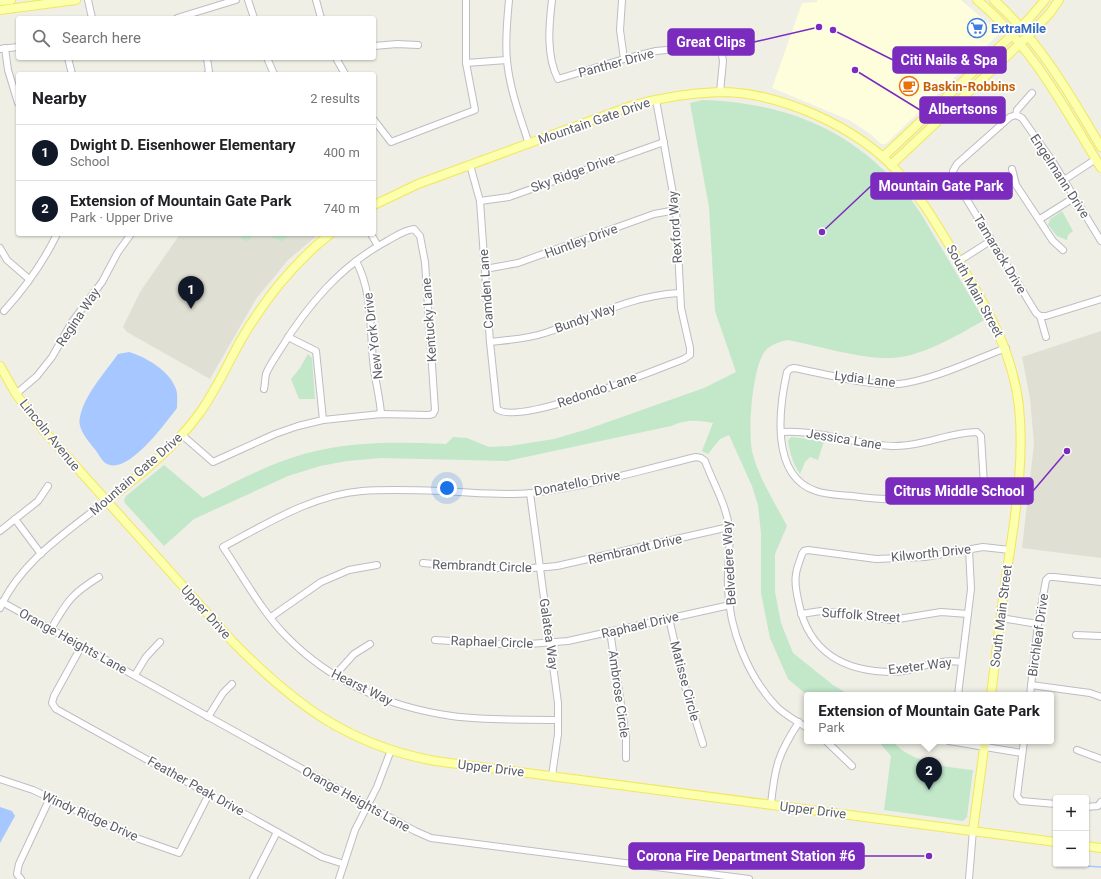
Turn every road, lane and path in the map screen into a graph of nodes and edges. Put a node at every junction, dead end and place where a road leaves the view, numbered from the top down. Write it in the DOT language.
graph roads {
  1 [pos="10,0"];
  2 [pos="76,0"];
  3 [pos="88,0"];
  4 [pos="236,0"];
  5 [pos="248,0"];
  6 [pos="316,0"];
  7 [pos="466,0"];
  8 [pos="509,0"];
  9 [pos="545,0"];
  10 [pos="552,0"];
  11 [pos="622,0"];
  12 [pos="977,0"];
  13 [pos="994,0"];
  14 [pos="1046,0"];
  15 [pos="1059,0"];
  16 [pos="0,1"];
  17 [pos="0,10"];
  18 [pos="92,16"];
  19 [pos="194,16"];
  20 [pos="253,16"];
  21 [pos="320,16"];
  22 [pos="1020,27"];
  23 [pos="1013,34"];
  24 [pos="1028,36"];
  25 [pos="1021,43"];
  26 [pos="418,45"];
  27 [pos="376,46"];
  28 [pos="16,47"];
  29 [pos="2,49"];
  30 [pos="624,59"];
  31 [pos="68,60"];
  32 [pos="206,60"];
  33 [pos="268,60"];
  34 [pos="338,60"];
  35 [pos="507,60"];
  36 [pos="466,63"];
  37 [pos="72,72"];
  38 [pos="208,72"];
  39 [pos="273,72"];
  40 [pos="344,72"];
  41 [pos="720,92"];
  42 [pos="1032,93"];
  43 [pos="16,96"];
  44 [pos="945,98"];
  45 [pos="656,100"];
  46 [pos="1016,115"];
  47 [pos="936,122"];
  48 [pos="376,123"];
  49 [pos="664,142"];
  50 [pos="529,144"];
  51 [pos="1101,147"];
  52 [pos="882,157"];
  53 [pos="1098,159"];
  54 [pos="470,165"];
  55 [pos="891,165"];
  56 [pos="1101,168"];
  57 [pos="1012,169"];
  58 [pos="1064,180"];
  59 [pos="1075,197"];
  60 [pos="480,201"];
  61 [pos="376,204"];
  62 [pos="676,210"];
  63 [pos="1040,218"];
  64 [pos="56,236"];
  65 [pos="130,236"];
  66 [pos="328,236"];
  67 [pos="372,236"];
  68 [pos="992,240"];
  69 [pos="1101,240"];
  70 [pos="378,246"];
  71 [pos="0,248"];
  72 [pos="1063,250"];
  73 [pos="356,261"];
  74 [pos="959,261"];
  75 [pos="485,269"];
  76 [pos="28,279"];
  77 [pos="679,293"];
  78 [pos="1101,299"];
  79 [pos="4,311"];
  80 [pos="1040,316"];
  81 [pos="288,337"];
  82 [pos="1046,337"];
  83 [pos="490,342"];
  84 [pos="1006,348"];
  85 [pos="690,355"];
  86 [pos="0,366"];
  87 [pos="264,390"];
  88 [pos="16,394"];
  89 [pos="500,412"];
  90 [pos="381,414"];
  91 [pos="323,420"];
  92 [pos="781,432"];
  93 [pos="182,435"];
  94 [pos="702,458"];
  95 [pos="984,485"];
  96 [pos="1018,485"];
  97 [pos="48,486"];
  98 [pos="530,493"];
  99 [pos="106,501"];
  100 [pos="15,519"];
  101 [pos="729,527"];
  102 [pos="0,531"];
  103 [pos="222,547"];
  104 [pos="969,549"];
  105 [pos="1010,550"];
  106 [pos="804,551"];
  107 [pos="41,554"];
  108 [pos="423,563"];
  109 [pos="377,565"];
  110 [pos="540,568"];
  111 [pos="100,577"];
  112 [pos="1101,582"];
  113 [pos="1,605"];
  114 [pos="730,605"];
  115 [pos="801,614"];
  116 [pos="968,614"];
  117 [pos="271,617"];
  118 [pos="669,618"];
  119 [pos="1001,618"];
  120 [pos="1038,624"];
  121 [pos="50,629"];
  122 [pos="610,631"];
  123 [pos="1076,635"];
  124 [pos="1101,636"];
  125 [pos="435,640"];
  126 [pos="160,642"];
  127 [pos="549,643"];
  128 [pos="370,644"];
  129 [pos="81,647"];
  130 [pos="962,662"];
  131 [pos="135,675"];
  132 [pos="334,676"];
  133 [pos="232,684"];
  134 [pos="1031,685"];
  135 [pos="958,692"];
  136 [pos="991,692"];
  137 [pos="1030,692"];
  138 [pos="1101,697"];
  139 [pos="208,717"];
  140 [pos="558,720"];
  141 [pos="799,722"];
  142 [pos="804,726"];
  143 [pos="703,744"];
  144 [pos="829,744"];
  145 [pos="985,744"];
  146 [pos="1024,744"];
  147 [pos="391,750"];
  148 [pos="1077,750"];
  149 [pos="1022,753"];
  150 [pos="626,758"];
  151 [pos="1101,759"];
  152 [pos="852,766"];
  153 [pos="552,776"];
  154 [pos="0,779"];
  155 [pos="209,794"];
  156 [pos="50,798"];
  157 [pos="771,804"];
  158 [pos="1053,804"];
  159 [pos="1100,804"];
  160 [pos="367,805"];
  161 [pos="1089,806"];
  162 [pos="973,830"];
  163 [pos="277,832"];
  164 [pos="1053,842"];
  165 [pos="1089,846"];
  166 [pos="1101,848"];
  167 [pos="344,864"];
  168 [pos="19,877"];
  169 [pos="253,879"];
  170 [pos="339,879"];
  171 [pos="749,879"];
  172 [pos="969,879"];
  1 -- 16 [label="main road"];
  2 -- 17 [label="main road"];
  3 -- 18 [label="street"];
  4 -- 19 [label="street"];
  5 -- 20 [label="street"];
  6 -- 21 [label="street"];
  7 -- 36 [label="street"];
  8 -- 35 [label="street"];
  9 -- 10 [label="street"];
  10 -- 30 [label="street, Panther Drive"];
  11 -- 30 [label="street"];
  12 -- 23 [label="main road"];
  13 -- 22 [label="main road"];
  14 -- 22 [label="main road"];
  15 -- 24 [label="main road"];
  22 -- 23 [label="main road"];
  22 -- 24 [label="main road"];
  23 -- 25 [label="main road"];
  23 -- 44 [label="main road"];
  24 -- 25 [label="main road"];
  24 -- 51 [label="main road"];
  25 -- 47 [label="main road"];
  25 -- 53 [label="main road"];
  26 -- 27 [label="street"];
  28 -- 29 [label="street"];
  29 -- 43 [label="street"];
  30 -- 41 [label="street, Panther Drive"];
  31 -- 37 [label="street"];
  32 -- 38 [label="street"];
  33 -- 39 [label="street"];
  34 -- 40 [label="street"];
  35 -- 36 [label="street"];
  35 -- 50 [label="street"];
  36 -- 48 [label="street"];
  41 -- 45 [label="main road, Mountain Gate Drive"];
  41 -- 52 [label="main road, Mountain Gate Drive"];
  42 -- 46 [label="street"];
  44 -- 47 [label="main road"];
  44 -- 52 [label="main road"];
  45 -- 49 [label="street, Rexford Way"];
  45 -- 50 [label="main road, Mountain Gate Drive"];
  46 -- 58 [label="street, Engelmann Drive"];
  46 -- 68 [label="street, Tamarack Drive"];
  47 -- 55 [label="main road"];
  49 -- 60 [label="street, Sky Ridge Drive"];
  49 -- 62 [label="street, Rexford Way"];
  50 -- 54 [label="main road, Mountain Gate Drive"];
  52 -- 55 [label="main road, South Main Street"];
  53 -- 56 [label="main road"];
  53 -- 58 [label="street"];
  54 -- 60 [label="street, Camden Lane"];
  54 -- 61 [label="main road, Mountain Gate Drive"];
  55 -- 74 [label="main road, South Main Street"];
  57 -- 63 [label="street"];
  58 -- 59 [label="street, Engelmann Drive"];
  59 -- 63 [label="street"];
  59 -- 69 [label="street, Engelmann Drive"];
  60 -- 75 [label="street, Camden Lane"];
  62 -- 75 [label="street, Huntley Drive"];
  62 -- 77 [label="street, Rexford Way"];
  63 -- 72 [label="street"];
  64 -- 76 [label="street"];
  65 -- 88 [label="street, Regina Way"];
  66 -- 93 [label="main road, Mountain Gate Drive"];
  67 -- 70 [label="street"];
  68 -- 74 [label="street"];
  68 -- 80 [label="street, Tamarack Drive"];
  70 -- 73 [label="street"];
  70 -- 90 [label="street, Kentucky Lane"];
  71 -- 76 [label="street"];
  73 -- 81 [label="street"];
  73 -- 90 [label="street, New York Drive"];
  74 -- 84 [label="main road, South Main Street"];
  75 -- 83 [label="street, Camden Lane"];
  76 -- 79 [label="street"];
  77 -- 83 [label="street, Bundy Way"];
  77 -- 85 [label="street, Rexford Way"];
  78 -- 80 [label="street"];
  80 -- 82 [label="street, Tamarack Drive"];
  81 -- 87 [label="street"];
  81 -- 91 [label="street"];
  83 -- 89 [label="street, Camden Lane"];
  84 -- 92 [label="street, Lydia Lane"];
  84 -- 96 [label="main road, South Main Street"];
  85 -- 89 [label="street, Redondo Lane"];
  86 -- 88 [label="main road, Lincoln Avenue"];
  88 -- 99 [label="main road, Lincoln Avenue"];
  90 -- 91 [label="street"];
  91 -- 93 [label="street"];
  92 -- 95 [label="street"];
  92 -- 95 [label="street, Jessica Lane"];
  93 -- 99 [label="main road, Mountain Gate Drive"];
  94 -- 98 [label="street, Donatello Drive"];
  94 -- 101 [label="street, Belvedere Way"];
  95 -- 96 [label="street"];
  96 -- 105 [label="main road, South Main Street"];
  97 -- 100 [label="street"];
  98 -- 103 [label="street, Donatello Drive"];
  98 -- 110 [label="street, Galatea Way"];
  99 -- 107 [label="street, Mountain Gate Drive"];
  99 -- 147 [label="main road, Upper Drive"];
  100 -- 102 [label="street"];
  100 -- 107 [label="street"];
  101 -- 110 [label="street, Rembrandt Drive"];
  101 -- 114 [label="street, Belvedere Way"];
  103 -- 117 [label="street, Hearst Way"];
  104 -- 105 [label="street, Kilworth Drive"];
  104 -- 106 [label="street, Kilworth Drive"];
  104 -- 116 [label="street"];
  105 -- 119 [label="main road, South Main Street"];
  106 -- 115 [label="street, Exeter Way"];
  107 -- 113 [label="street, Mountain Gate Drive"];
  108 -- 110 [label="street, Rembrandt Circle"];
  109 -- 117 [label="street"];
  110 -- 127 [label="street, Galatea Way"];
  111 -- 121 [label="street"];
  112 -- 120 [label="street, Birchleaf Drive"];
  113 -- 121 [label="street, Orange Heights Lane"];
  114 -- 118 [label="street, Raphael Drive"];
  114 -- 141 [label="street, Belvedere Way"];
  115 -- 116 [label="street, Suffolk Street"];
  115 -- 130 [label="street, Exeter Way"];
  116 -- 130 [label="street"];
  117 -- 132 [label="street, Hearst Way"];
  118 -- 122 [label="street, Raphael Drive"];
  118 -- 143 [label="street, Matisse Circle"];
  119 -- 120 [label="street"];
  119 -- 136 [label="main road, South Main Street"];
  120 -- 134 [label="street, Birchleaf Drive"];
  121 -- 129 [label="street, Orange Heights Lane"];
  122 -- 127 [label="street, Raphael Drive"];
  122 -- 150 [label="street, Ambrose Circle"];
  123 -- 124 [label="street"];
  125 -- 127 [label="street, Raphael Circle"];
  126 -- 131 [label="street"];
  127 -- 140 [label="street, Galatea Way"];
  128 -- 132 [label="street"];
  129 -- 131 [label="street, Orange Heights Lane"];
  129 -- 155 [label="street, Feather Peak Drive"];
  130 -- 135 [label="street"];
  131 -- 139 [label="street, Orange Heights Lane"];
  132 -- 140 [label="street, Hearst Way"];
  133 -- 139 [label="street"];
  134 -- 137 [label="street, Birchleaf Drive"];
  134 -- 138 [label="street"];
  139 -- 160 [label="street, Orange Heights Lane"];
  140 -- 153 [label="street, Galatea Way"];
  141 -- 142 [label="street, Belvedere Way"];
  141 -- 157 [label="street"];
  144 -- 152 [label="street"];
  145 -- 149 [label="street"];
  145 -- 162 [label="main road"];
  146 -- 149 [label="street"];
  147 -- 153 [label="main road, Upper Drive"];
  147 -- 160 [label="street"];
  148 -- 151 [label="street"];
  149 -- 158 [label="street"];
  153 -- 157 [label="main road, Upper Drive"];
  154 -- 156 [label="street, Windy Ridge Drive"];
  155 -- 156 [label="street, Windy Ridge Drive"];
  155 -- 163 [label="street, Feather Peak Drive"];
  156 -- 168 [label="street"];
  157 -- 162 [label="main road, Upper Drive"];
  159 -- 161 [label="street"];
  160 -- 167 [label="street"];
  160 -- 171 [label="street, Orange Heights Lane"];
  162 -- 164 [label="main road, Upper Drive"];
  162 -- 172 [label="street"];
  163 -- 167 [label="street, Feather Peak Drive"];
  163 -- 169 [label="street"];
  165 -- 166 [label="main road"];
  167 -- 170 [label="street"];
}
